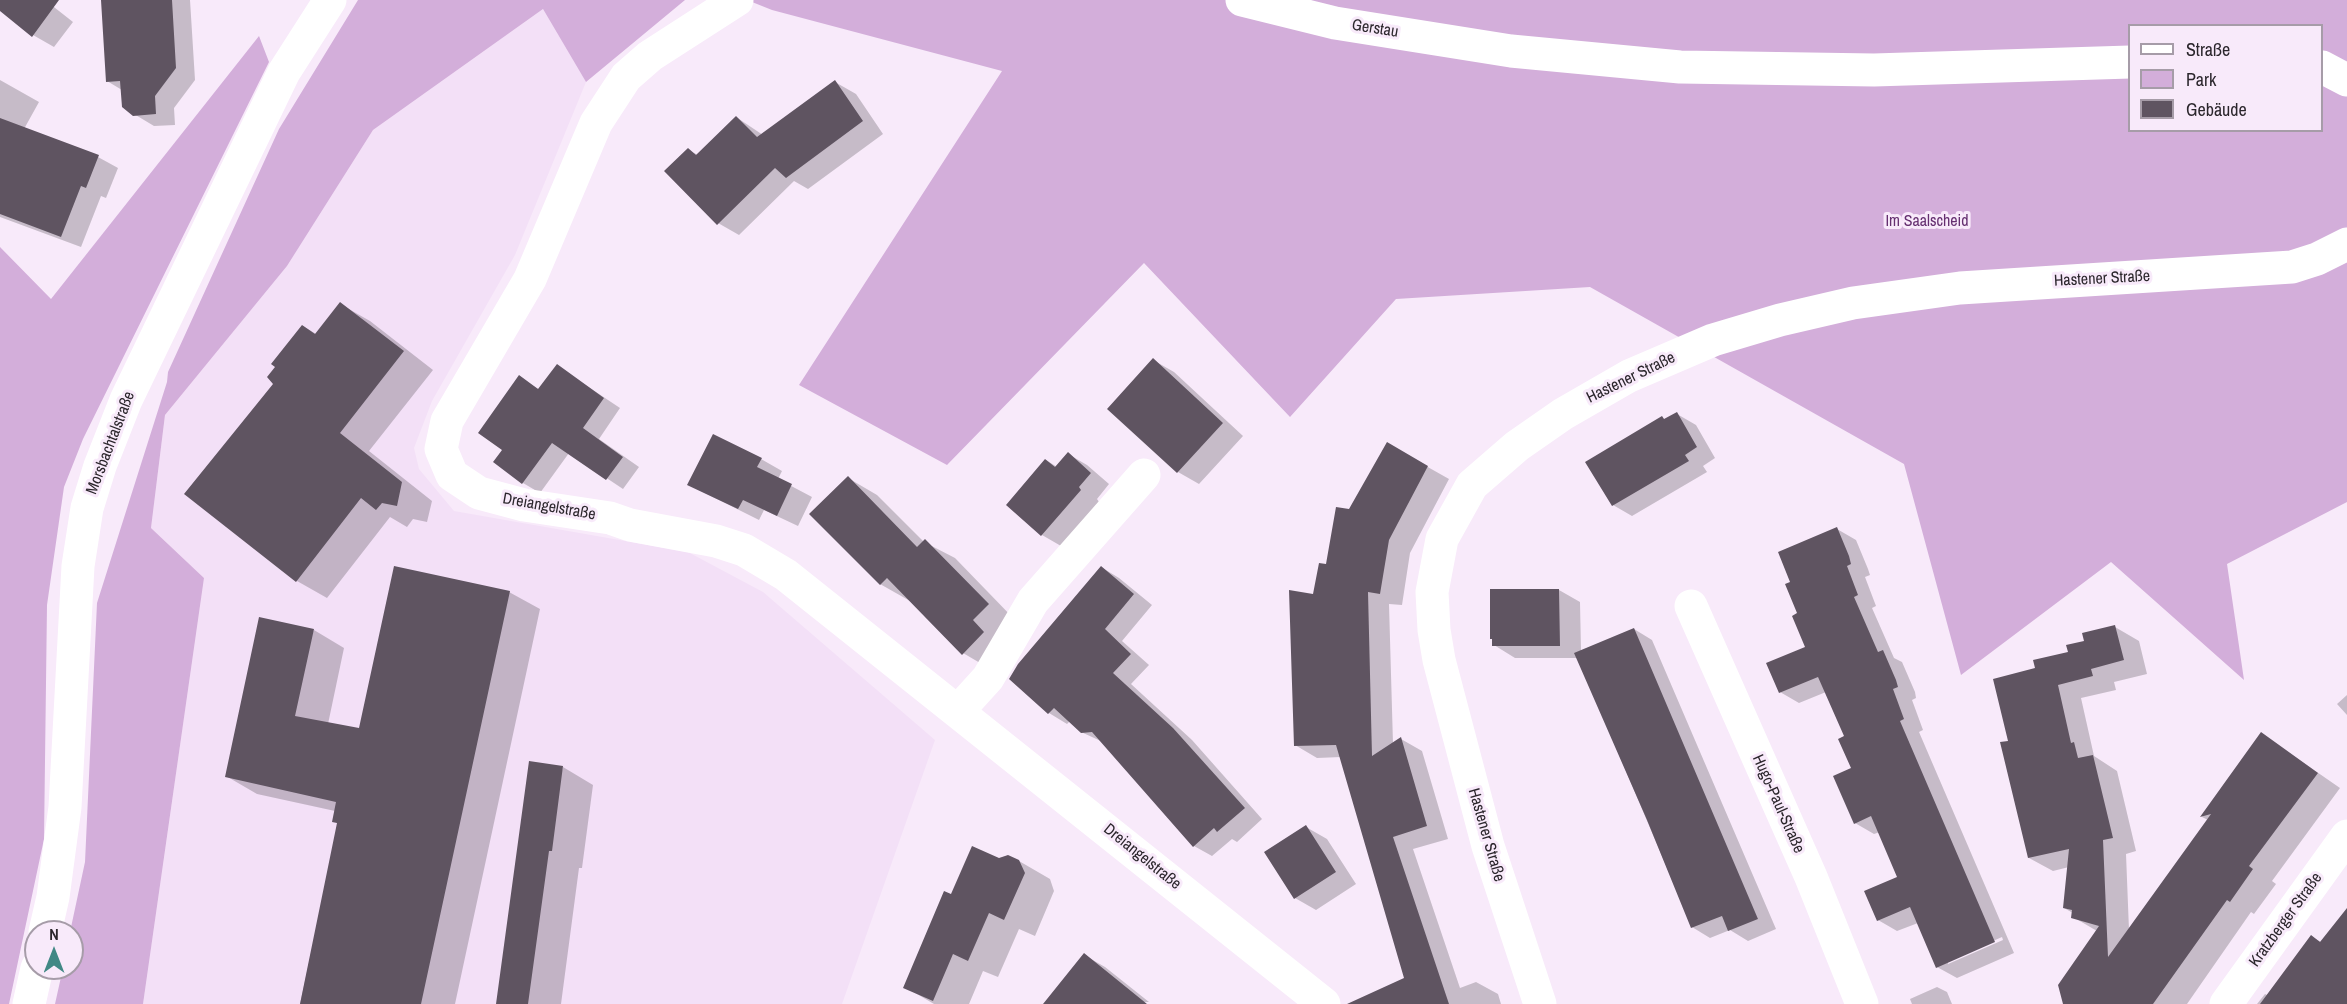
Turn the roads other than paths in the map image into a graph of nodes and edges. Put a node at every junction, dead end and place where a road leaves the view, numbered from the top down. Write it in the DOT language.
graph roads {
  1 [pos="330,0"];
  2 [pos="737,0"];
  3 [pos="1242,0"];
  4 [pos="2128,62"];
  5 [pos="2323,68"];
  6 [pos="2347,80"];
  7 [pos="2347,244"];
  8 [pos="1144,475"];
  9 [pos="1691,606"];
  10 [pos="959,710"];
  11 [pos="2347,836"];
  12 [pos="48,920"];
  13 [pos="34,980"];
  14 [pos="29,1004"];
  15 [pos="1324,1004"];
  16 [pos="1540,1004"];
  17 [pos="1862,1004"];
  18 [pos="2226,1004"];
  1 -- 12 [label="main road, Morsbachtalstraße"];
  2 -- 10 [label="main road, Dreiangelstraße"];
  3 -- 4 [label="main road, Gerstau"];
  5 -- 6 [label="main road"];
  7 -- 16 [label="main road, Hastener Straße"];
  8 -- 10 [label="main road"];
  9 -- 17 [label="main road, Hugo-Paul-Straße"];
  10 -- 15 [label="main road, Dreiangelstraße"];
  11 -- 18 [label="main road, Kratzberger Straße"];
  13 -- 14 [label="main road"];
}
